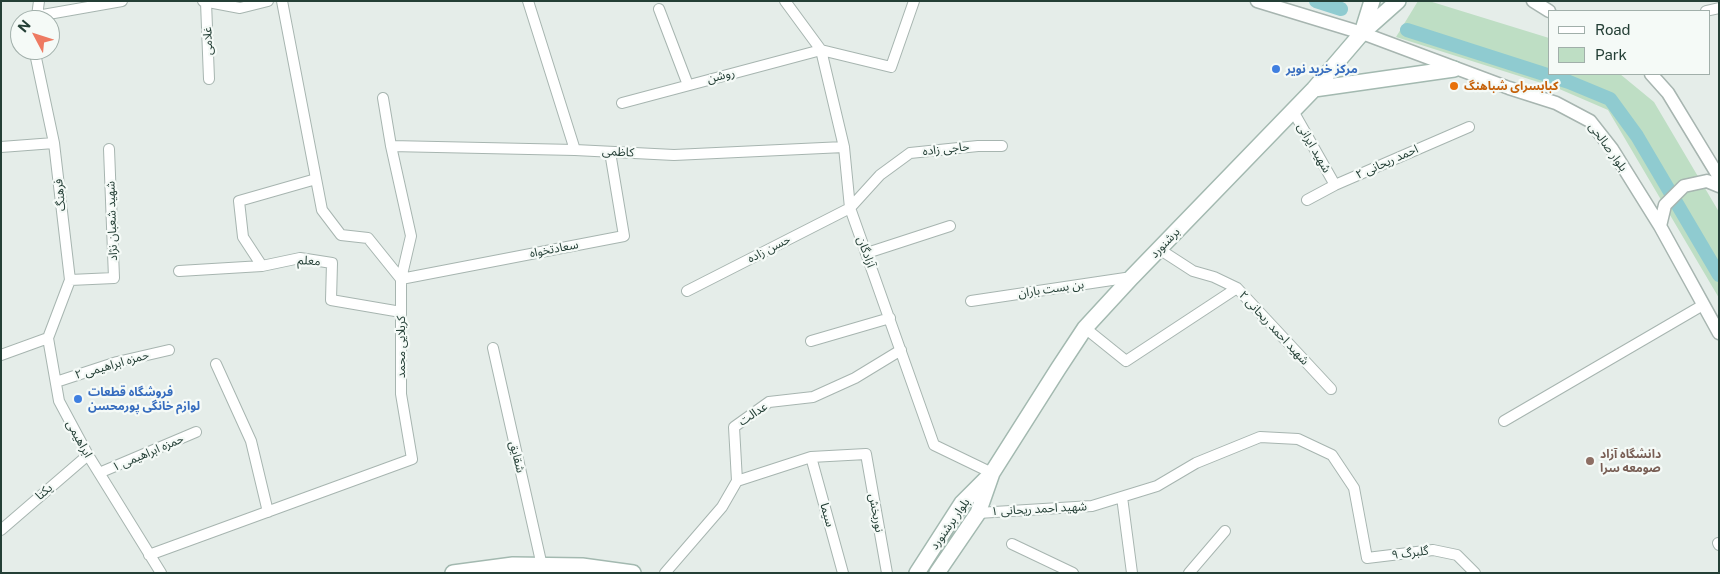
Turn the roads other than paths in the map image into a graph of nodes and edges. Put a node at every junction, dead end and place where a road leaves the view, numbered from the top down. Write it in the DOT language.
graph roads {
  1 [pos="122,1"];
  2 [pos="268,1"];
  3 [pos="282,1"];
  4 [pos="528,1"];
  5 [pos="785,1"];
  6 [pos="914,1"];
  7 [pos="1257,1"];
  8 [pos="1372,1"];
  9 [pos="1398,1"];
  10 [pos="1533,1"];
  11 [pos="204,2"];
  12 [pos="659,9"];
  13 [pos="1548,10"];
  14 [pos="60,13"];
  15 [pos="1362,33"];
  16 [pos="821,50"];
  17 [pos="36,60"];
  18 [pos="1454,68"];
  19 [pos="1652,75"];
  20 [pos="209,80"];
  21 [pos="688,84"];
  22 [pos="1314,88"];
  23 [pos="383,98"];
  24 [pos="622,103"];
  25 [pos="1293,112"];
  26 [pos="1468,127"];
  27 [pos="54,143"];
  28 [pos="391,146"];
  29 [pos="1002,146"];
  30 [pos="1,147"];
  31 [pos="844,147"];
  32 [pos="109,149"];
  33 [pos="575,150"];
  34 [pos="610,152"];
  35 [pos="1719,177"];
  36 [pos="316,179"];
  37 [pos="1335,185"];
  38 [pos="1719,186"];
  39 [pos="1307,200"];
  40 [pos="850,208"];
  41 [pos="950,226"];
  42 [pos="1660,226"];
  43 [pos="1159,250"];
  44 [pos="867,253"];
  45 [pos="262,266"];
  46 [pos="179,271"];
  47 [pos="1132,277"];
  48 [pos="70,280"];
  49 [pos="401,280"];
  50 [pos="1237,288"];
  51 [pos="687,291"];
  52 [pos="971,301"];
  53 [pos="1703,306"];
  54 [pos="401,312"];
  55 [pos="890,318"];
  56 [pos="1085,328"];
  57 [pos="1719,333"];
  58 [pos="48,338"];
  59 [pos="811,341"];
  60 [pos="492,348"];
  61 [pos="169,350"];
  62 [pos="901,350"];
  63 [pos="1,355"];
  64 [pos="216,364"];
  65 [pos="56,382"];
  66 [pos="1331,389"];
  67 [pos="1504,421"];
  68 [pos="196,432"];
  69 [pos="88,455"];
  70 [pos="812,457"];
  71 [pos="992,473"];
  72 [pos="99,474"];
  73 [pos="737,481"];
  74 [pos="1122,497"];
  75 [pos="268,512"];
  76 [pos="978,513"];
  77 [pos="1,530"];
  78 [pos="1225,531"];
  79 [pos="1012,544"];
  80 [pos="149,556"];
  81 [pos="1367,558"];
  82 [pos="542,566"];
  83 [pos="563,569"];
  84 [pos="161,573"];
  85 [pos="454,573"];
  86 [pos="633,573"];
  87 [pos="665,573"];
  88 [pos="843,573"];
  89 [pos="887,573"];
  90 [pos="917,573"];
  91 [pos="937,573"];
  92 [pos="1073,573"];
  93 [pos="1132,573"];
  94 [pos="1189,573"];
  95 [pos="1475,573"];
  1 -- 14 [label="street"];
  2 -- 11 [label="street"];
  3 -- 36 [label="street"];
  4 -- 33 [label="street"];
  5 -- 16 [label="street, آزادگان"];
  6 -- 16 [label="street"];
  7 -- 15 [label="street, بلوار صالحی"];
  8 -- 15 [label="main road, برشنورد"];
  9 -- 15 [label="main road, برشنورد"];
  10 -- 13 [label="street"];
  11 -- 20 [label="street, غلامی"];
  12 -- 21 [label="street"];
  15 -- 18 [label="street, بلوار صالحی"];
  15 -- 22 [label="main road, برشنورد"];
  16 -- 21 [label="street, روشن"];
  16 -- 31 [label="street, آزادگان"];
  17 -- 27 [label="street, فرهنگ"];
  18 -- 22 [label="main road"];
  18 -- 42 [label="street, بلوار صالحی"];
  19 -- 35 [label="street"];
  21 -- 24 [label="street, روشن"];
  22 -- 25 [label="main road, برشنورد"];
  23 -- 28 [label="street, کربلایی محمد"];
  25 -- 37 [label="street, شهید ایرانی"];
  25 -- 43 [label="main road, برشنورد"];
  26 -- 37 [label="street, احمد ریحانی ۲"];
  27 -- 30 [label="street"];
  27 -- 48 [label="street, فرهنگ"];
  28 -- 33 [label="street, کاظمی"];
  28 -- 49 [label="street, کربلایی محمد"];
  29 -- 40 [label="street, حاجی زاده"];
  31 -- 34 [label="street, کاظمی"];
  31 -- 40 [label="street, آزادگان"];
  32 -- 48 [label="street, شهید شعبان نژاد"];
  33 -- 34 [label="street, کاظمی"];
  34 -- 49 [label="street, سعادتخواه"];
  36 -- 45 [label="street"];
  36 -- 49 [label="street"];
  37 -- 39 [label="street, احمد ریحانی ۲"];
  38 -- 42 [label="street"];
  40 -- 44 [label="street, آزادگان"];
  40 -- 51 [label="street, حسن زاده"];
  41 -- 44 [label="street"];
  42 -- 53 [label="street, بلوار صالحی"];
  43 -- 47 [label="main road, برشنورد"];
  43 -- 50 [label="street, شهید احمد ریحانی ۲"];
  44 -- 55 [label="street, آزادگان"];
  45 -- 46 [label="street, معلم"];
  45 -- 54 [label="street, معلم"];
  47 -- 52 [label="street, بن بست باران"];
  47 -- 56 [label="main road, برشنورد"];
  48 -- 58 [label="street, فرهنگ"];
  49 -- 54 [label="street, کربلایی محمد"];
  50 -- 56 [label="street"];
  50 -- 66 [label="street, شهید احمد ریحانی ۲"];
  53 -- 57 [label="street, بلوار صالحی"];
  53 -- 67 [label="street"];
  54 -- 75 [label="street, کربلایی محمد"];
  55 -- 59 [label="street"];
  55 -- 62 [label="street, آزادگان"];
  56 -- 71 [label="main road, برشنورد"];
  58 -- 63 [label="street"];
  58 -- 65 [label="street, ابراهیمی"];
  60 -- 82 [label="street, شقایق"];
  61 -- 65 [label="street, حمزه ابراهیمی ۲"];
  62 -- 71 [label="street, آزادگان"];
  62 -- 73 [label="street, عدالت"];
  64 -- 75 [label="street"];
  65 -- 69 [label="street, ابراهیمی"];
  68 -- 72 [label="street, حمزه ابراهیمی ۱"];
  69 -- 72 [label="street, ابراهیمی"];
  69 -- 77 [label="street, یکتا"];
  70 -- 73 [label="street"];
  70 -- 88 [label="street, سیما"];
  70 -- 89 [label="street, نوربخش"];
  71 -- 76 [label="main road, بلوار برشنورد"];
  71 -- 90 [label="main road, بلوار برشنورد"];
  72 -- 80 [label="street, ابراهیمی"];
  73 -- 87 [label="street"];
  74 -- 76 [label="street, شهید احمد ریحانی ۱"];
  74 -- 81 [label="street, شهید احمد ریحانی ۱"];
  74 -- 93 [label="street"];
  75 -- 80 [label="street, کربلایی محمد"];
  76 -- 91 [label="main road, بلوار برشنورد"];
  78 -- 94 [label="street"];
  79 -- 92 [label="street"];
  80 -- 84 [label="street, ابراهیمی"];
  81 -- 95 [label="street, گلبرگ ۹"];
  82 -- 83 [label="main road"];
  82 -- 85 [label="main road"];
  83 -- 86 [label="main road"];
}
